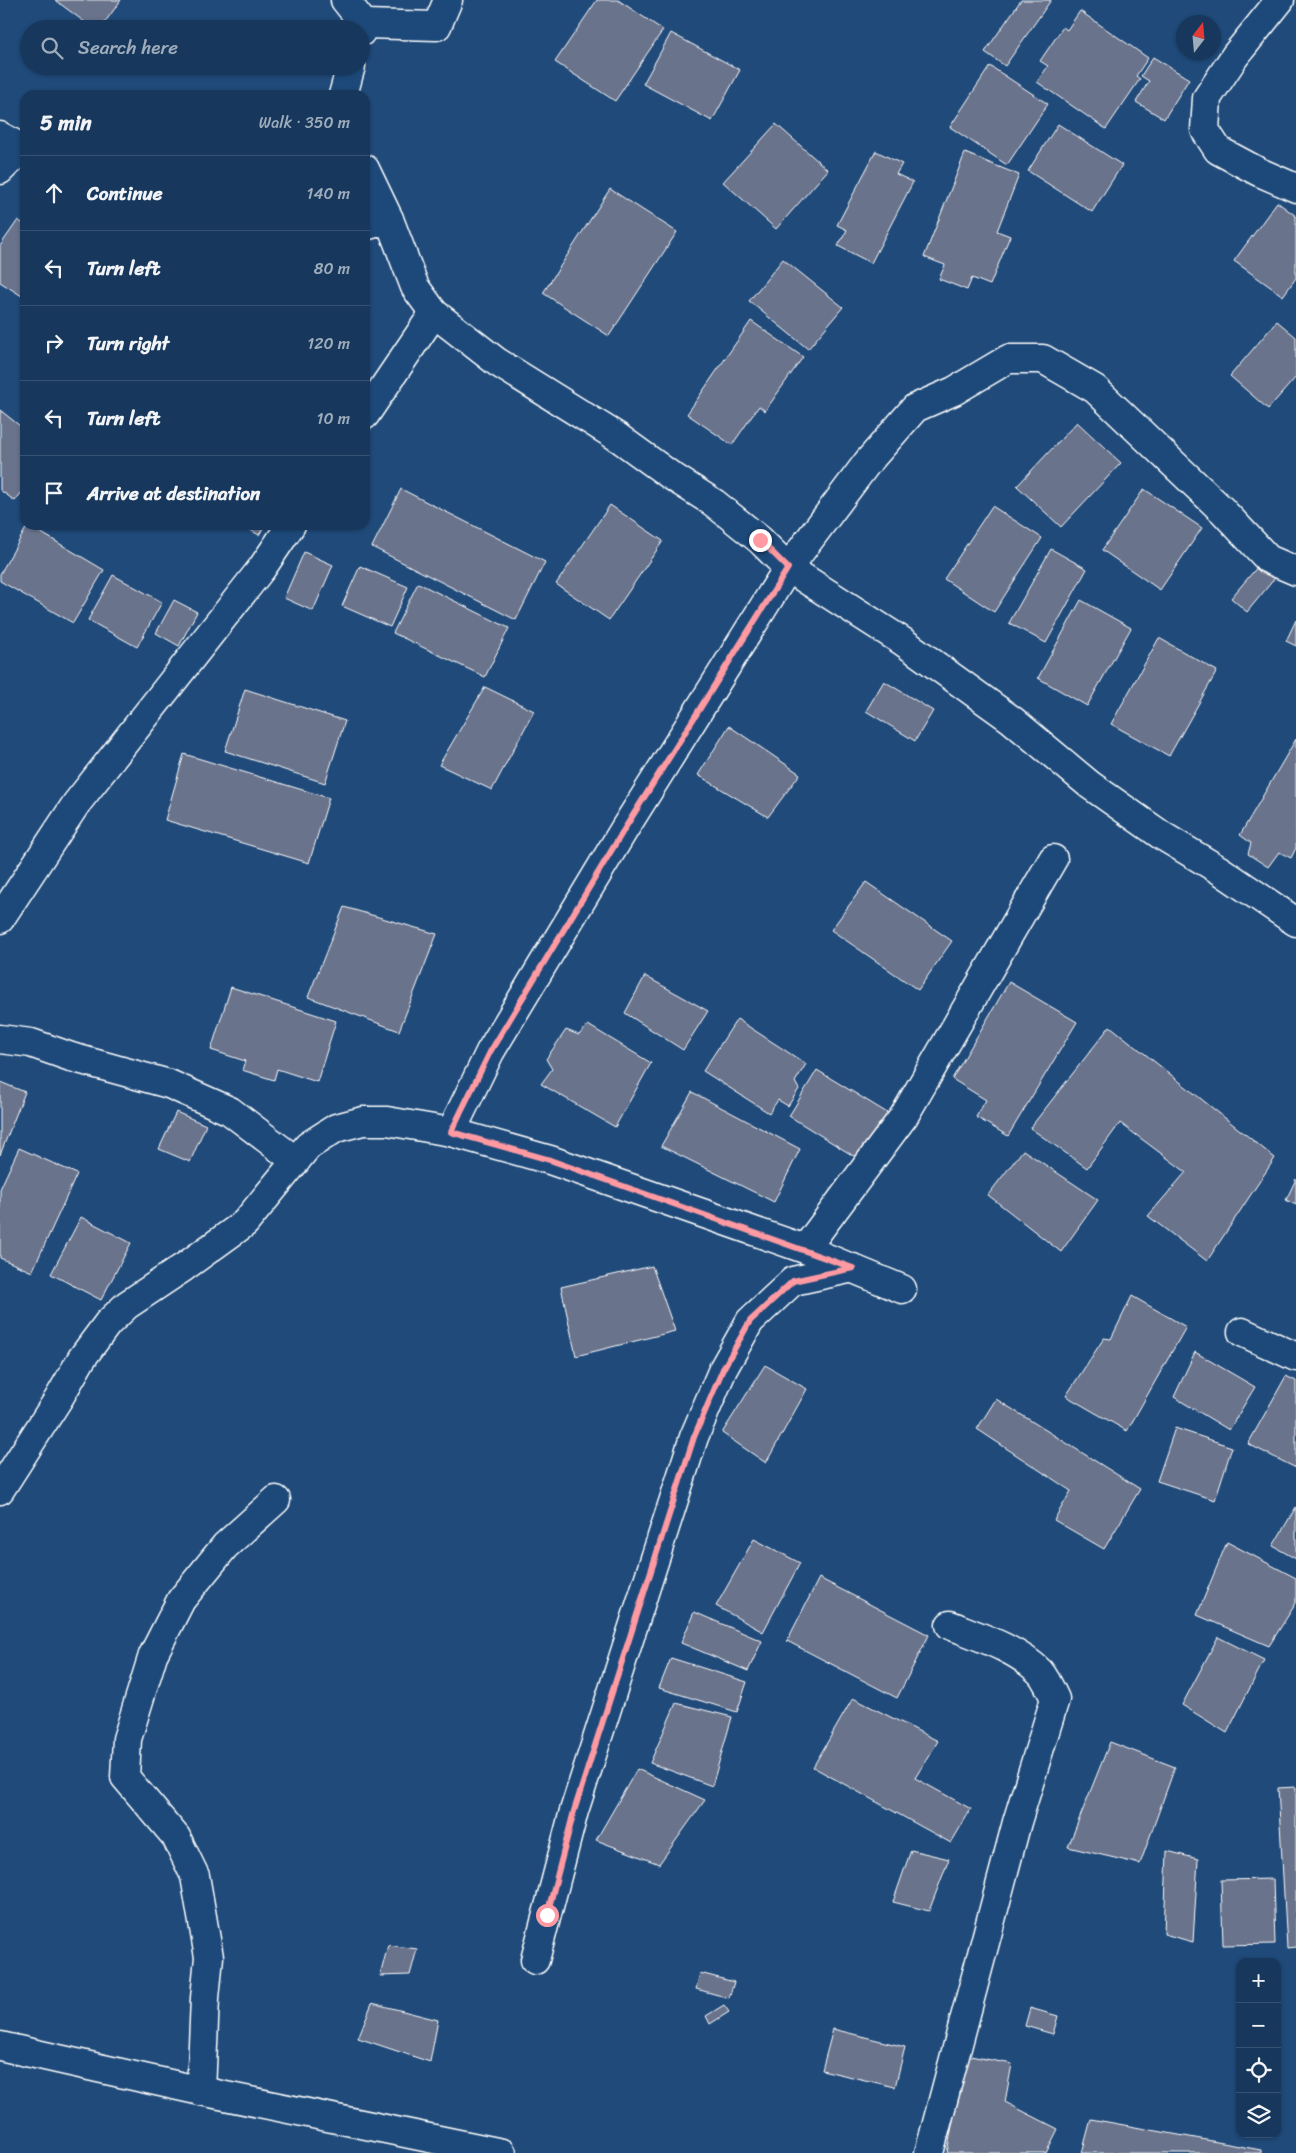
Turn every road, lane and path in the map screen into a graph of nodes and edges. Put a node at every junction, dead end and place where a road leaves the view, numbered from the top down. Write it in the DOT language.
graph roads {
  1 [pos="345,0"];
  2 [pos="448,0"];
  3 [pos="1280,0"];
  4 [pos="357,20"];
  5 [pos="370,28"];
  6 [pos="349,75"];
  7 [pos="344,90"];
  8 [pos="16,145"];
  9 [pos="0,170"];
  10 [pos="1296,188"];
  11 [pos="370,191"];
  12 [pos="377,222"];
  13 [pos="434,313"];
  14 [pos="370,408"];
  15 [pos="288,530"];
  16 [pos="788,568"];
  17 [pos="1296,572"];
  18 [pos="1053,859"];
  19 [pos="0,919"];
  20 [pos="1296,922"];
  21 [pos="0,1039"];
  22 [pos="451,1132"];
  23 [pos="296,1161"];
  24 [pos="805,1250"];
  25 [pos="853,1268"];
  26 [pos="902,1289"];
  27 [pos="1242,1332"];
  28 [pos="1296,1357"];
  29 [pos="0,1490"];
  30 [pos="276,1500"];
  31 [pos="950,1626"];
  32 [pos="535,1960"];
  33 [pos="0,2046"];
  34 [pos="201,2091"];
  35 [pos="447,2148"];
  36 [pos="502,2153"];
  37 [pos="928,2153"];
  1 -- 4 [label="street"];
  2 -- 5 [label="street"];
  3 -- 10 [label="street"];
  6 -- 7 [label="street"];
  8 -- 9 [label="street"];
  11 -- 12 [label="street"];
  12 -- 13 [label="street"];
  13 -- 14 [label="street"];
  13 -- 16 [label="street"];
  15 -- 19 [label="street"];
  16 -- 17 [label="street"];
  16 -- 20 [label="street"];
  16 -- 22 [label="street"];
  18 -- 24 [label="street"];
  21 -- 23 [label="street"];
  22 -- 23 [label="street"];
  22 -- 24 [label="street"];
  23 -- 29 [label="street"];
  24 -- 25 [label="street"];
  25 -- 26 [label="street"];
  25 -- 32 [label="street"];
  27 -- 28 [label="street"];
  30 -- 34 [label="street"];
  31 -- 37 [label="street"];
  33 -- 34 [label="street"];
  34 -- 35 [label="street"];
  35 -- 36 [label="street"];
}
